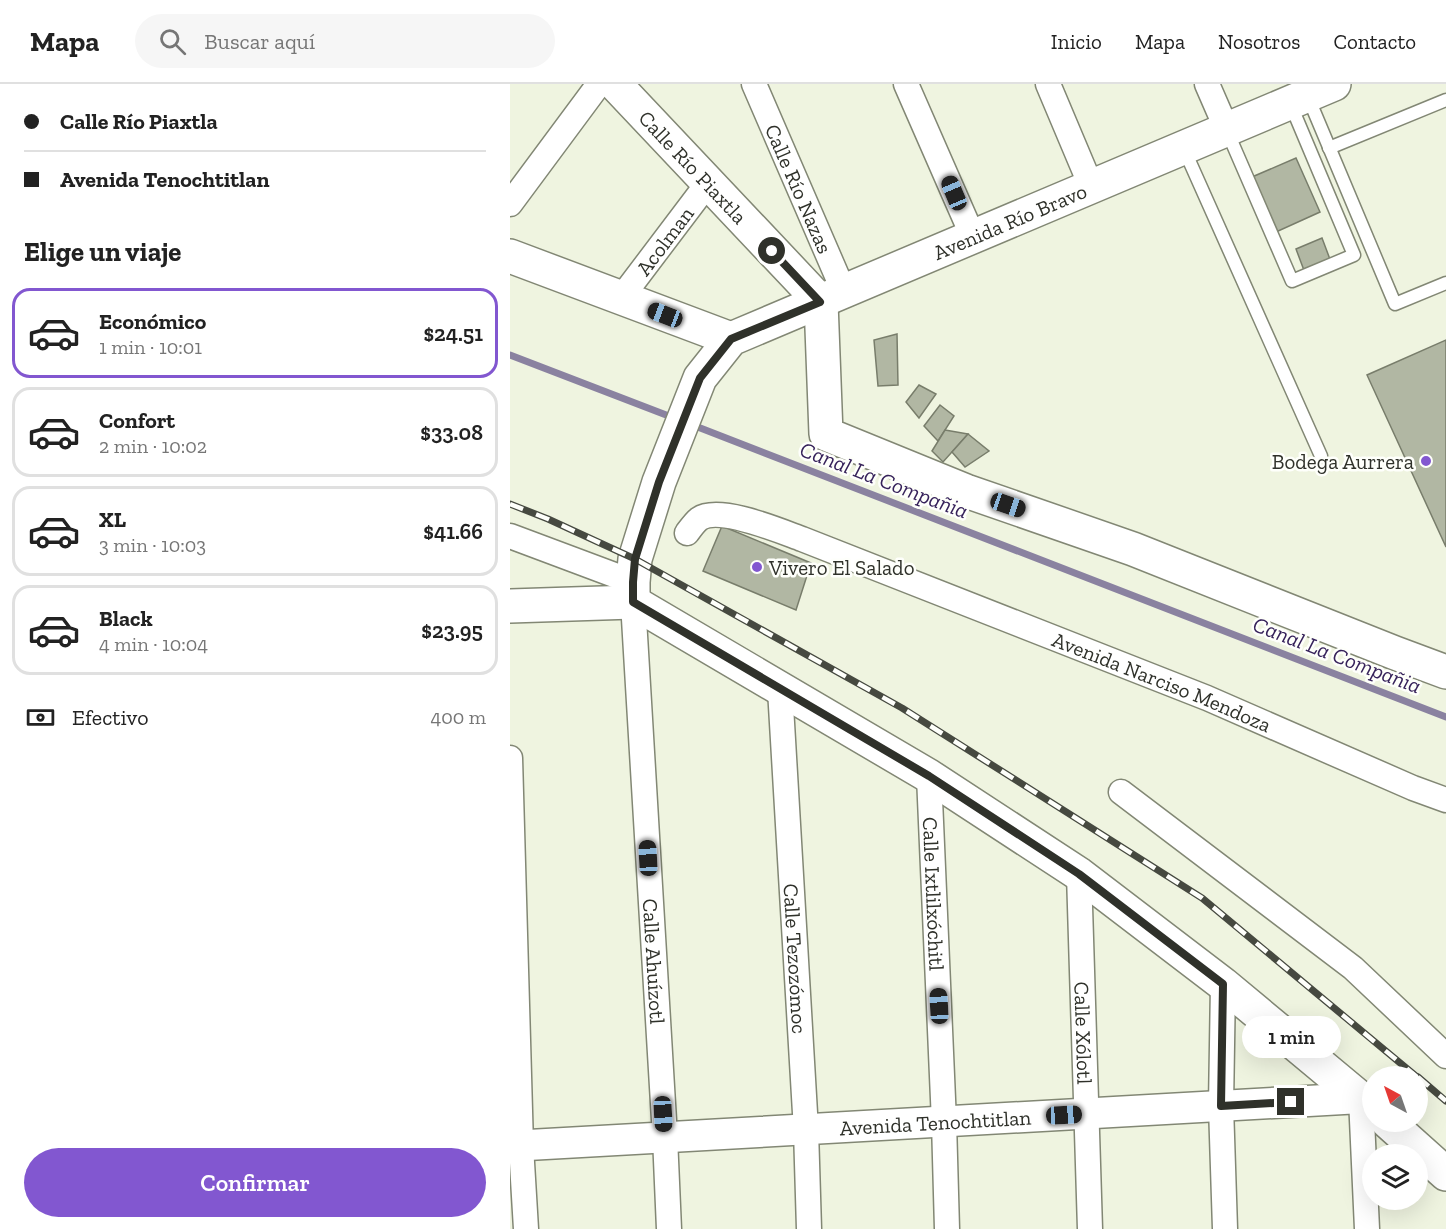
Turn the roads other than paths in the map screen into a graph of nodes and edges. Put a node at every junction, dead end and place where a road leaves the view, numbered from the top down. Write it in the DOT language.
graph roads {
  1 [pos="599,84"];
  2 [pos="615,84"];
  3 [pos="754,84"];
  4 [pos="906,84"];
  5 [pos="1048,84"];
  6 [pos="1207,84"];
  7 [pos="1310,94"];
  8 [pos="1446,100"];
  9 [pos="1227,130"];
  10 [pos="1183,148"];
  11 [pos="1329,148"];
  12 [pos="708,183"];
  13 [pos="1091,186"];
  14 [pos="510,204"];
  15 [pos="973,237"];
  16 [pos="510,256"];
  17 [pos="1446,284"];
  18 [pos="832,297"];
  19 [pos="621,298"];
  20 [pos="731,339"];
  21 [pos="1321,456"];
  22 [pos="659,482"];
  23 [pos="687,533"];
  24 [pos="510,536"];
  25 [pos="633,592"];
  26 [pos="510,606"];
  27 [pos="1446,672"];
  28 [pos="780,689"];
  29 [pos="510,758"];
  30 [pos="929,776"];
  31 [pos="1121,792"];
  32 [pos="1446,800"];
  33 [pos="1079,874"];
  34 [pos="1223,984"];
  35 [pos="1446,1056"];
  36 [pos="1362,1099"];
  37 [pos="1362,1103"];
  38 [pos="1221,1106"];
  39 [pos="1087,1113"];
  40 [pos="944,1122"];
  41 [pos="806,1130"];
  42 [pos="1367,1132"];
  43 [pos="1399,1132"];
  44 [pos="665,1137"];
  45 [pos="516,1146"];
  46 [pos="1446,1174"];
  47 [pos="526,1229"];
  48 [pos="669,1229"];
  49 [pos="809,1229"];
  50 [pos="947,1229"];
  51 [pos="1090,1229"];
  52 [pos="1225,1229"];
  53 [pos="1367,1229"];
  1 -- 14 [label="street"];
  2 -- 12 [label="main road, Calle Río Piaxtla"];
  3 -- 18 [label="street, Calle Río Nazas"];
  4 -- 15 [label="street"];
  5 -- 13 [label="street"];
  6 -- 9 [label="street"];
  7 -- 9 [label="main road, Avenida Río Bravo"];
  7 -- 9 [label="lane"];
  7 -- 11 [label="lane"];
  8 -- 11 [label="lane"];
  9 -- 10 [label="main road, Avenida Río Bravo"];
  10 -- 13 [label="main road, Avenida Río Bravo"];
  10 -- 21 [label="lane"];
  11 -- 17 [label="lane"];
  12 -- 18 [label="main road, Calle Río Piaxtla"];
  12 -- 19 [label="street, Acolman"];
  13 -- 15 [label="main road, Avenida Río Bravo"];
  15 -- 18 [label="main road, Avenida Río Bravo"];
  16 -- 19 [label="main road"];
  18 -- 20 [label="main road, Avenida Río Bravo"];
  18 -- 27 [label="main road"];
  19 -- 20 [label="main road"];
  20 -- 22 [label="main road, Avenida Río Bravo"];
  22 -- 25 [label="main road, Calle Ahuízotl"];
  23 -- 32 [label="street, Avenida Narciso Mendoza"];
  24 -- 25 [label="street"];
  25 -- 26 [label="main road"];
  25 -- 28 [label="main road"];
  25 -- 44 [label="street, Calle Ahuízotl"];
  28 -- 30 [label="main road"];
  28 -- 41 [label="street, Calle Tezozómoc"];
  29 -- 45 [label="street"];
  30 -- 33 [label="main road"];
  30 -- 40 [label="street, Calle Ixtlilxóchitl"];
  31 -- 35 [label="street"];
  33 -- 34 [label="main road"];
  33 -- 39 [label="street, Calle Xólotl"];
  34 -- 36 [label="main road"];
  34 -- 38 [label="street"];
  37 -- 38 [label="street, Avenida Tenochtitlan"];
  38 -- 39 [label="street, Avenida Tenochtitlan"];
  38 -- 52 [label="street"];
  39 -- 40 [label="street, Avenida Tenochtitlan"];
  39 -- 51 [label="street, Calle Xólotl"];
  40 -- 41 [label="street, Avenida Tenochtitlan"];
  40 -- 50 [label="street, Calle Ixtlilxóchitl"];
  41 -- 44 [label="street, Avenida Tenochtitlan"];
  41 -- 49 [label="street, Calle Tezozómoc"];
  42 -- 53 [label="street"];
  43 -- 46 [label="main road"];
  44 -- 45 [label="street, Avenida Tenochtitlan"];
  44 -- 48 [label="street, Calle Ahuízotl"];
  45 -- 47 [label="street"];
}
